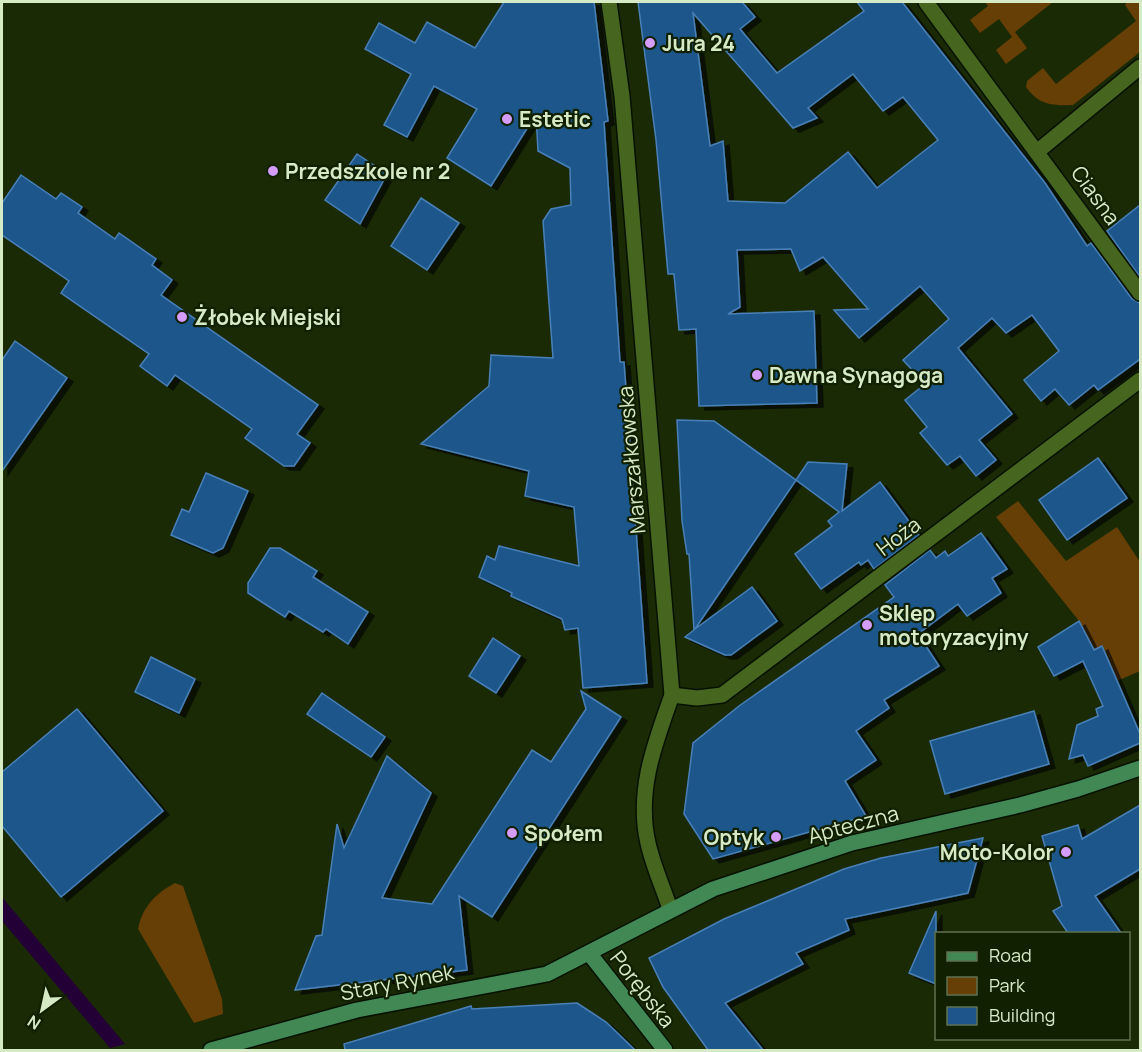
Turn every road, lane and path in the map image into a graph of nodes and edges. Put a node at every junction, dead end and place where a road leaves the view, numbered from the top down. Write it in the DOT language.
graph roads {
  1 [pos="609,2"];
  2 [pos="926,2"];
  3 [pos="1140,67"];
  4 [pos="1038,151"];
  5 [pos="1140,292"];
  6 [pos="1140,380"];
  7 [pos="672,695"];
  8 [pos="1140,768"];
  9 [pos="670,909"];
  10 [pos="589,953"];
  11 [pos="211,1050"];
  12 [pos="665,1050"];
  1 -- 7 [label="street, Marszałkowska"];
  2 -- 4 [label="street, Ciasna"];
  3 -- 4 [label="street"];
  4 -- 5 [label="street, Ciasna"];
  6 -- 7 [label="street, Hoża"];
  7 -- 9 [label="street, Marszałkowska"];
  8 -- 9 [label="street, Apteczna"];
  9 -- 10 [label="street, Apteczna"];
  10 -- 11 [label="street, Stary Rynek"];
  10 -- 12 [label="street, Porębska"];
}
